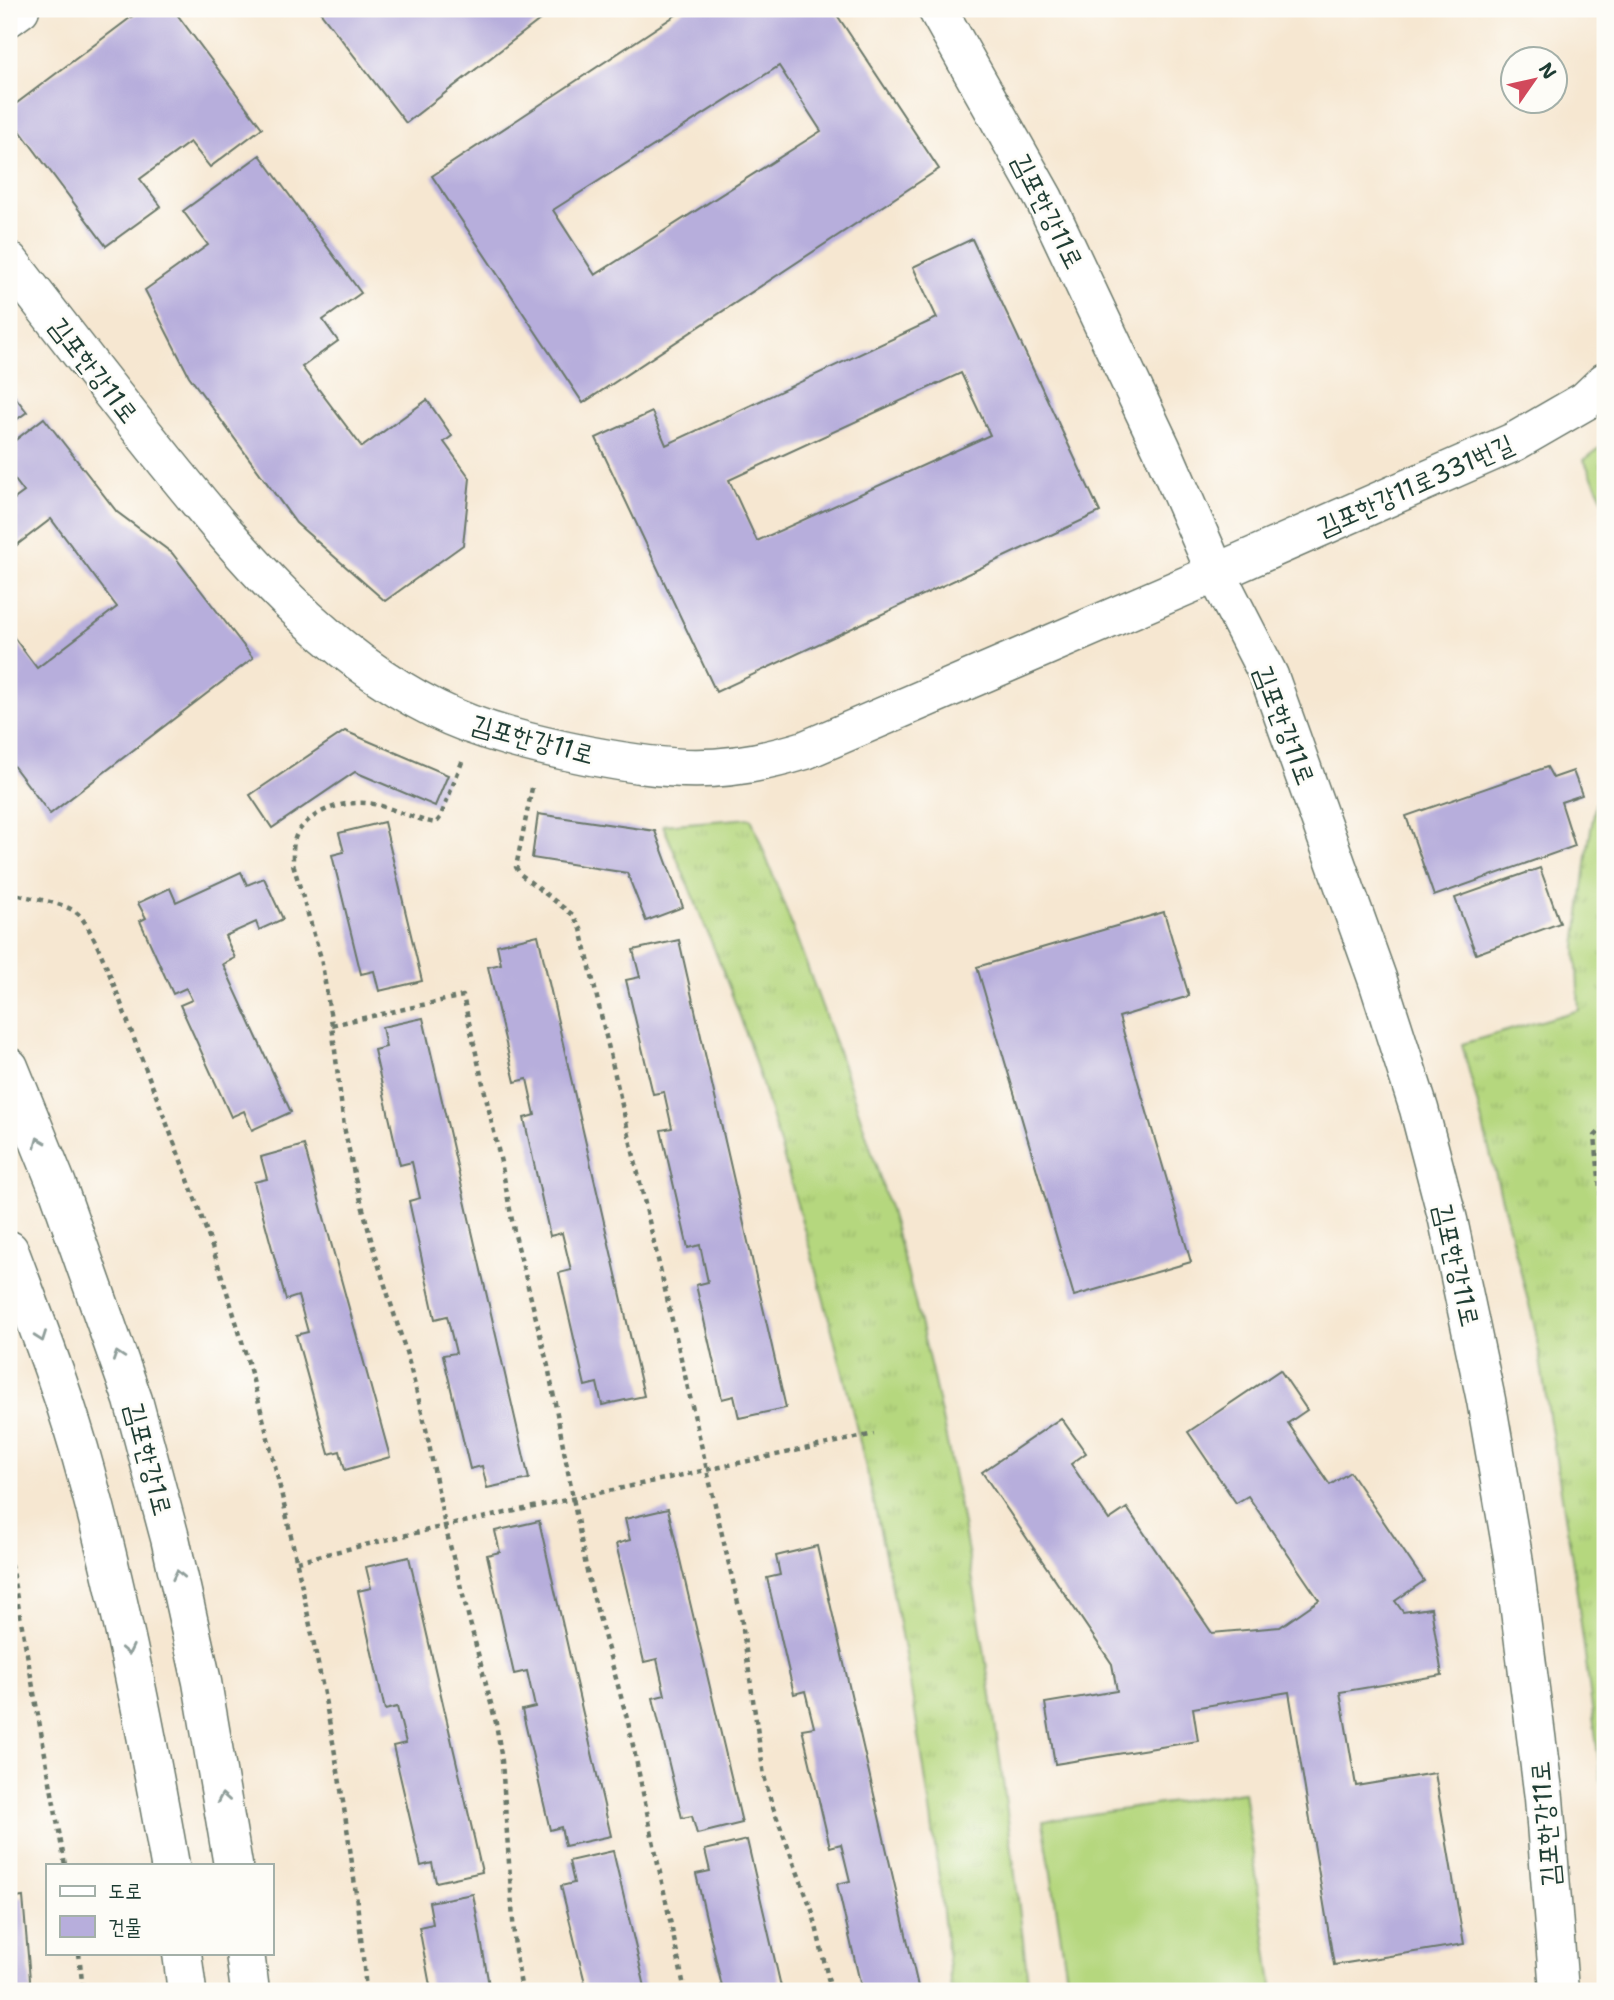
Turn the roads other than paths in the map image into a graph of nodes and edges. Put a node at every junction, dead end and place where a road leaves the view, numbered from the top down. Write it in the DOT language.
graph roads {
  1 [pos="20,9"];
  2 [pos="937,9"];
  3 [pos="9,17"];
  4 [pos="9,261"];
  5 [pos="1605,382"];
  6 [pos="1216,573"];
  7 [pos="9,1068"];
  8 [pos="9,1250"];
  9 [pos="170,1864"];
  10 [pos="233,1864"];
  11 [pos="182,1954"];
  12 [pos="245,1954"];
  13 [pos="187,1991"];
  14 [pos="250,1991"];
  15 [pos="1546,1991"];
  16 [pos="1559,1991"];
  1 -- 3 [label="street"];
  2 -- 6 [label="street, 김포한강11로"];
  4 -- 6 [label="street, 김포한강11로"];
  5 -- 6 [label="street, 김포한강11로331번길"];
  6 -- 15 [label="street, 김포한강11로"];
  6 -- 16 [label="street, 김포한강11로"];
  10 -- 7 [label="street, 김포한강1로, one-way"];
  8 -- 9 [label="street, one-way"];
  11 -- 13 [label="street"];
  12 -- 14 [label="street"];
}
